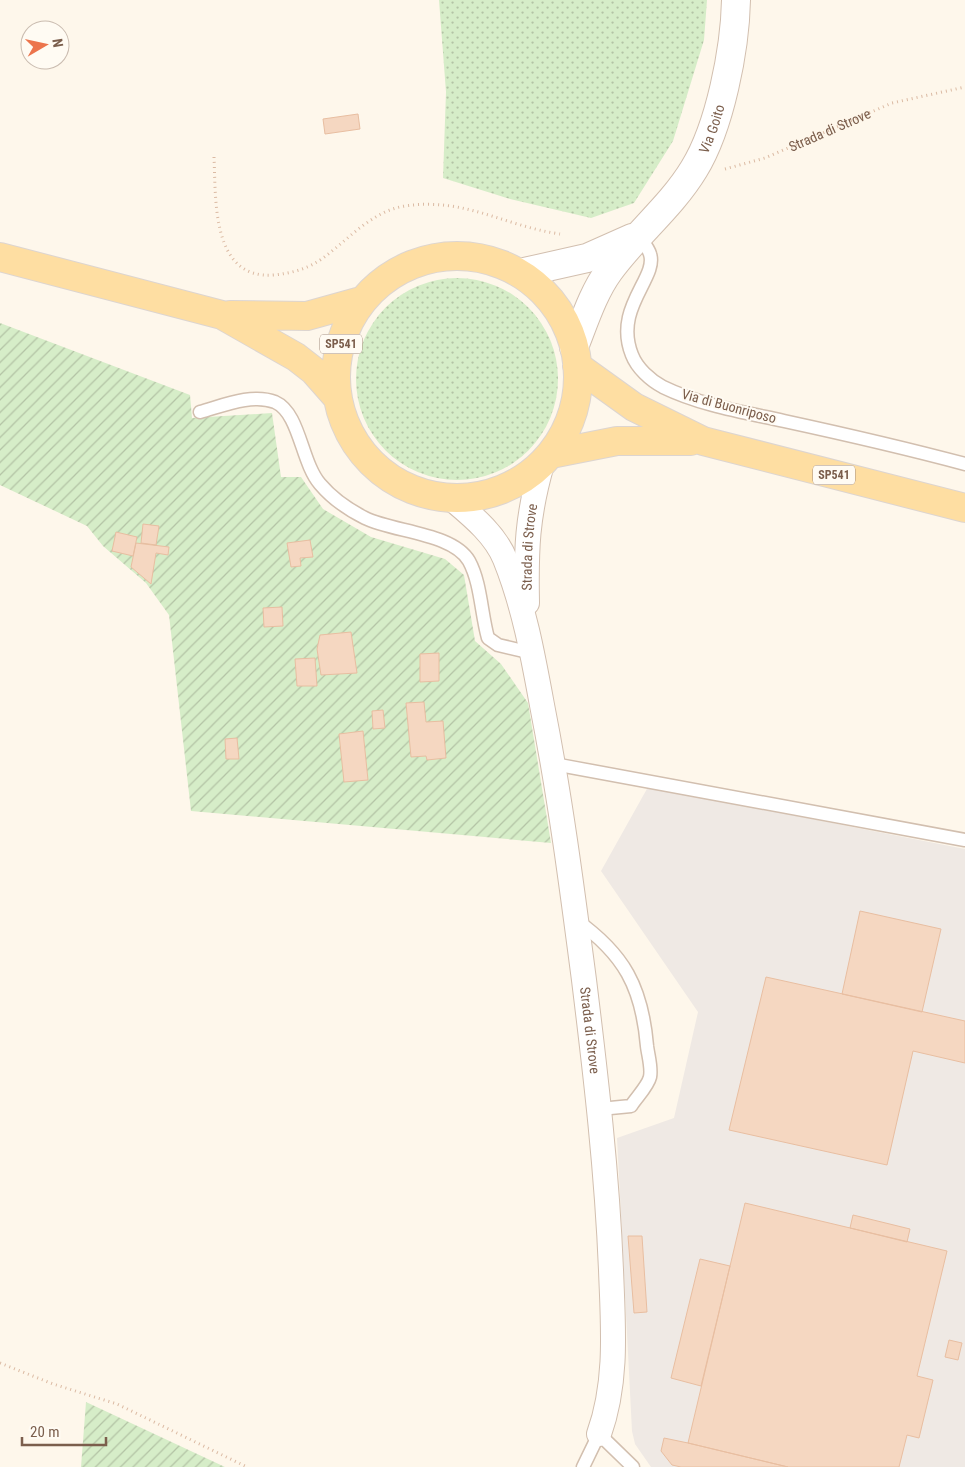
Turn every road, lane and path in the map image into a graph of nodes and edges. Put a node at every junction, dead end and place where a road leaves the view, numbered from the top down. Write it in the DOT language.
graph roads {
  1 [pos="736,0"];
  2 [pos="965,87"];
  3 [pos="214,157"];
  4 [pos="695,167"];
  5 [pos="565,235"];
  6 [pos="638,235"];
  7 [pos="0,257"];
  8 [pos="520,272"];
  9 [pos="362,301"];
  10 [pos="222,315"];
  11 [pos="576,356"];
  12 [pos="336,396"];
  13 [pos="200,412"];
  14 [pos="703,441"];
  15 [pos="546,459"];
  16 [pos="965,464"];
  17 [pos="451,498"];
  18 [pos="965,508"];
  19 [pos="530,641"];
  20 [pos="554,764"];
  21 [pos="965,840"];
  22 [pos="576,920"];
  23 [pos="600,1109"];
  24 [pos="0,1363"];
  25 [pos="599,1434"];
  26 [pos="247,1467"];
  27 [pos="583,1467"];
  28 [pos="633,1467"];
  1 -- 4 [label="street, Via Goito"];
  2 -- 4 [label="path, Strada di Strove"];
  3 -- 5 [label="path"];
  4 -- 6 [label="street, Via Goito"];
  6 -- 8 [label="street, Via Goito"];
  6 -- 11 [label="street, Via Goito"];
  6 -- 16 [label="lane, Via di Buonriposo"];
  7 -- 10 [label="main road, SP541"];
  8 -- 9 [label="main road, SP541"];
  8 -- 11 [label="main road, SP541"];
  9 -- 10 [label="main road, SP541"];
  9 -- 12 [label="main road, SP541"];
  10 -- 12 [label="main road, SP541"];
  11 -- 14 [label="main road, SP541"];
  11 -- 15 [label="main road, SP541"];
  12 -- 17 [label="main road, SP541"];
  13 -- 19 [label="lane"];
  14 -- 15 [label="main road, SP541"];
  14 -- 18 [label="main road, SP541"];
  15 -- 17 [label="main road, SP541"];
  15 -- 19 [label="street, Strada di Strove"];
  17 -- 19 [label="street, Strada di Strove"];
  19 -- 20 [label="street, Strada di Strove"];
  20 -- 21 [label="lane"];
  20 -- 22 [label="street, Strada di Strove"];
  22 -- 23 [label="street, Strada di Strove"];
  22 -- 23 [label="lane"];
  23 -- 25 [label="street, Strada di Strove"];
  24 -- 26 [label="path"];
  25 -- 27 [label="lane"];
  25 -- 28 [label="lane"];
}
